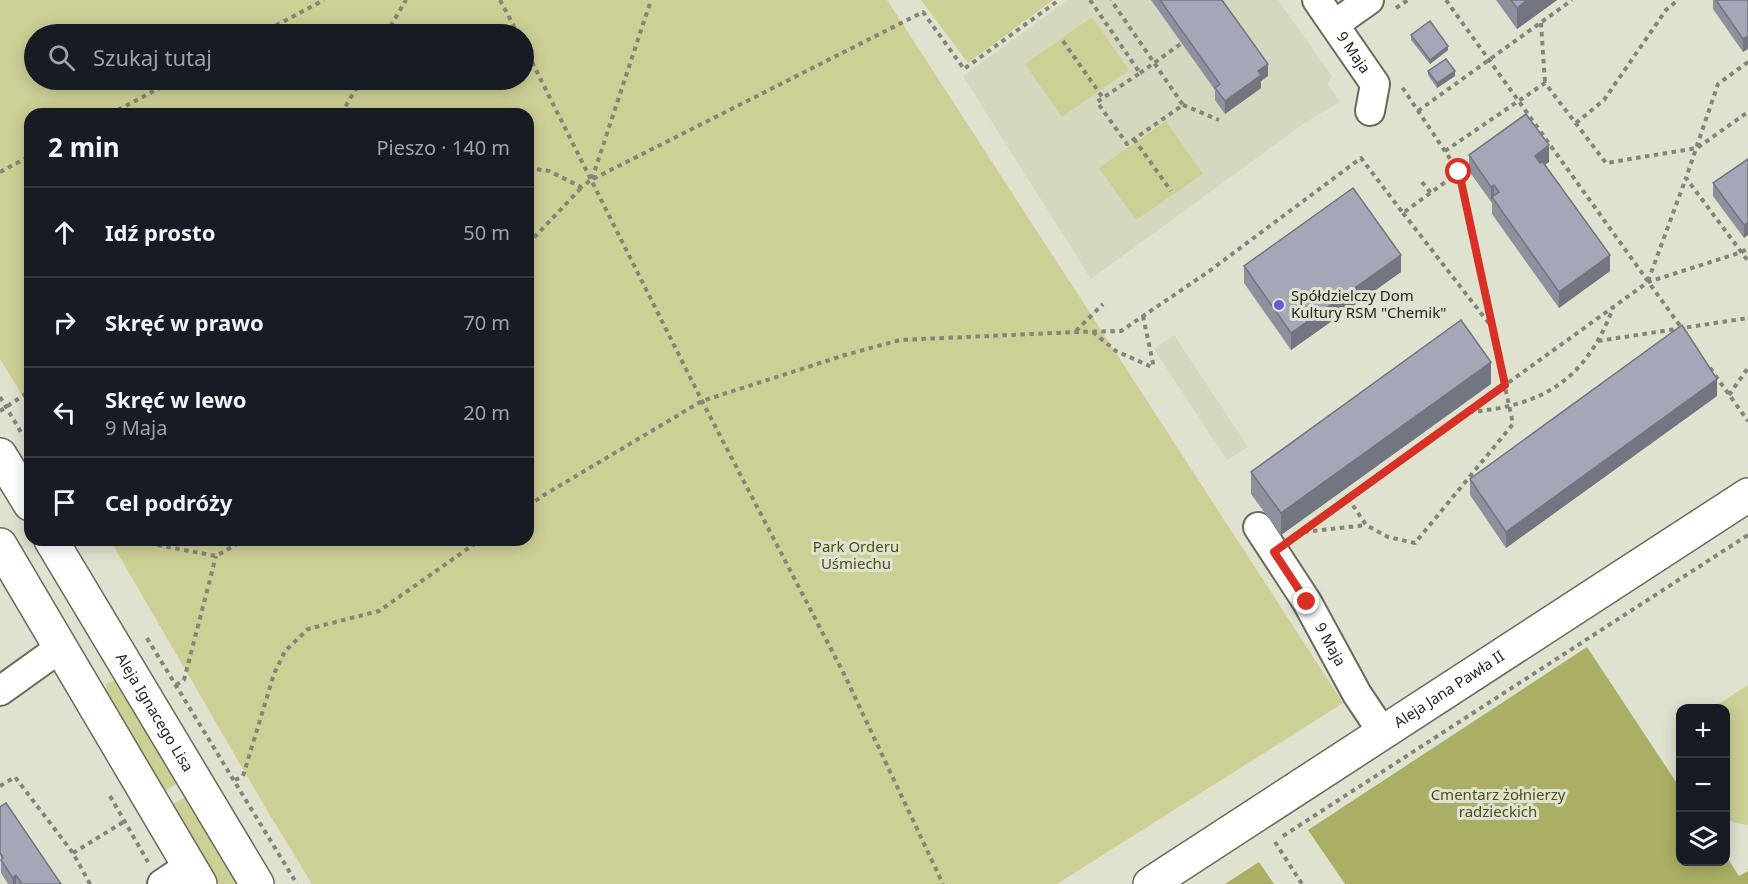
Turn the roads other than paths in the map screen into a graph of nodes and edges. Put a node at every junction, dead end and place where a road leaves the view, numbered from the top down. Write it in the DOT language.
graph roads {
  1 [pos="1317,0"];
  2 [pos="1380,6"];
  3 [pos="1335,24"];
  4 [pos="1370,111"];
  5 [pos="12,446"];
  6 [pos="24,485"];
  7 [pos="1748,495"];
  8 [pos="1258,527"];
  9 [pos="0,545"];
  10 [pos="55,546"];
  11 [pos="60,648"];
  12 [pos="0,691"];
  13 [pos="1383,733"];
  14 [pos="194,875"];
  15 [pos="162,884"];
  16 [pos="256,884"];
  17 [pos="1150,884"];
  1 -- 3 [label="street, 9 Maja"];
  2 -- 3 [label="street"];
  3 -- 4 [label="street, 9 Maja"];
  5 -- 6 [label="street"];
  7 -- 13 [label="street, Aleja Jana Pawła II"];
  8 -- 13 [label="street, 9 Maja"];
  9 -- 11 [label="street"];
  10 -- 16 [label="street, Aleja Ignacego Lisa"];
  11 -- 12 [label="street"];
  11 -- 14 [label="street"];
  13 -- 17 [label="street, Aleja Jana Pawła II"];
  14 -- 15 [label="street"];
}
